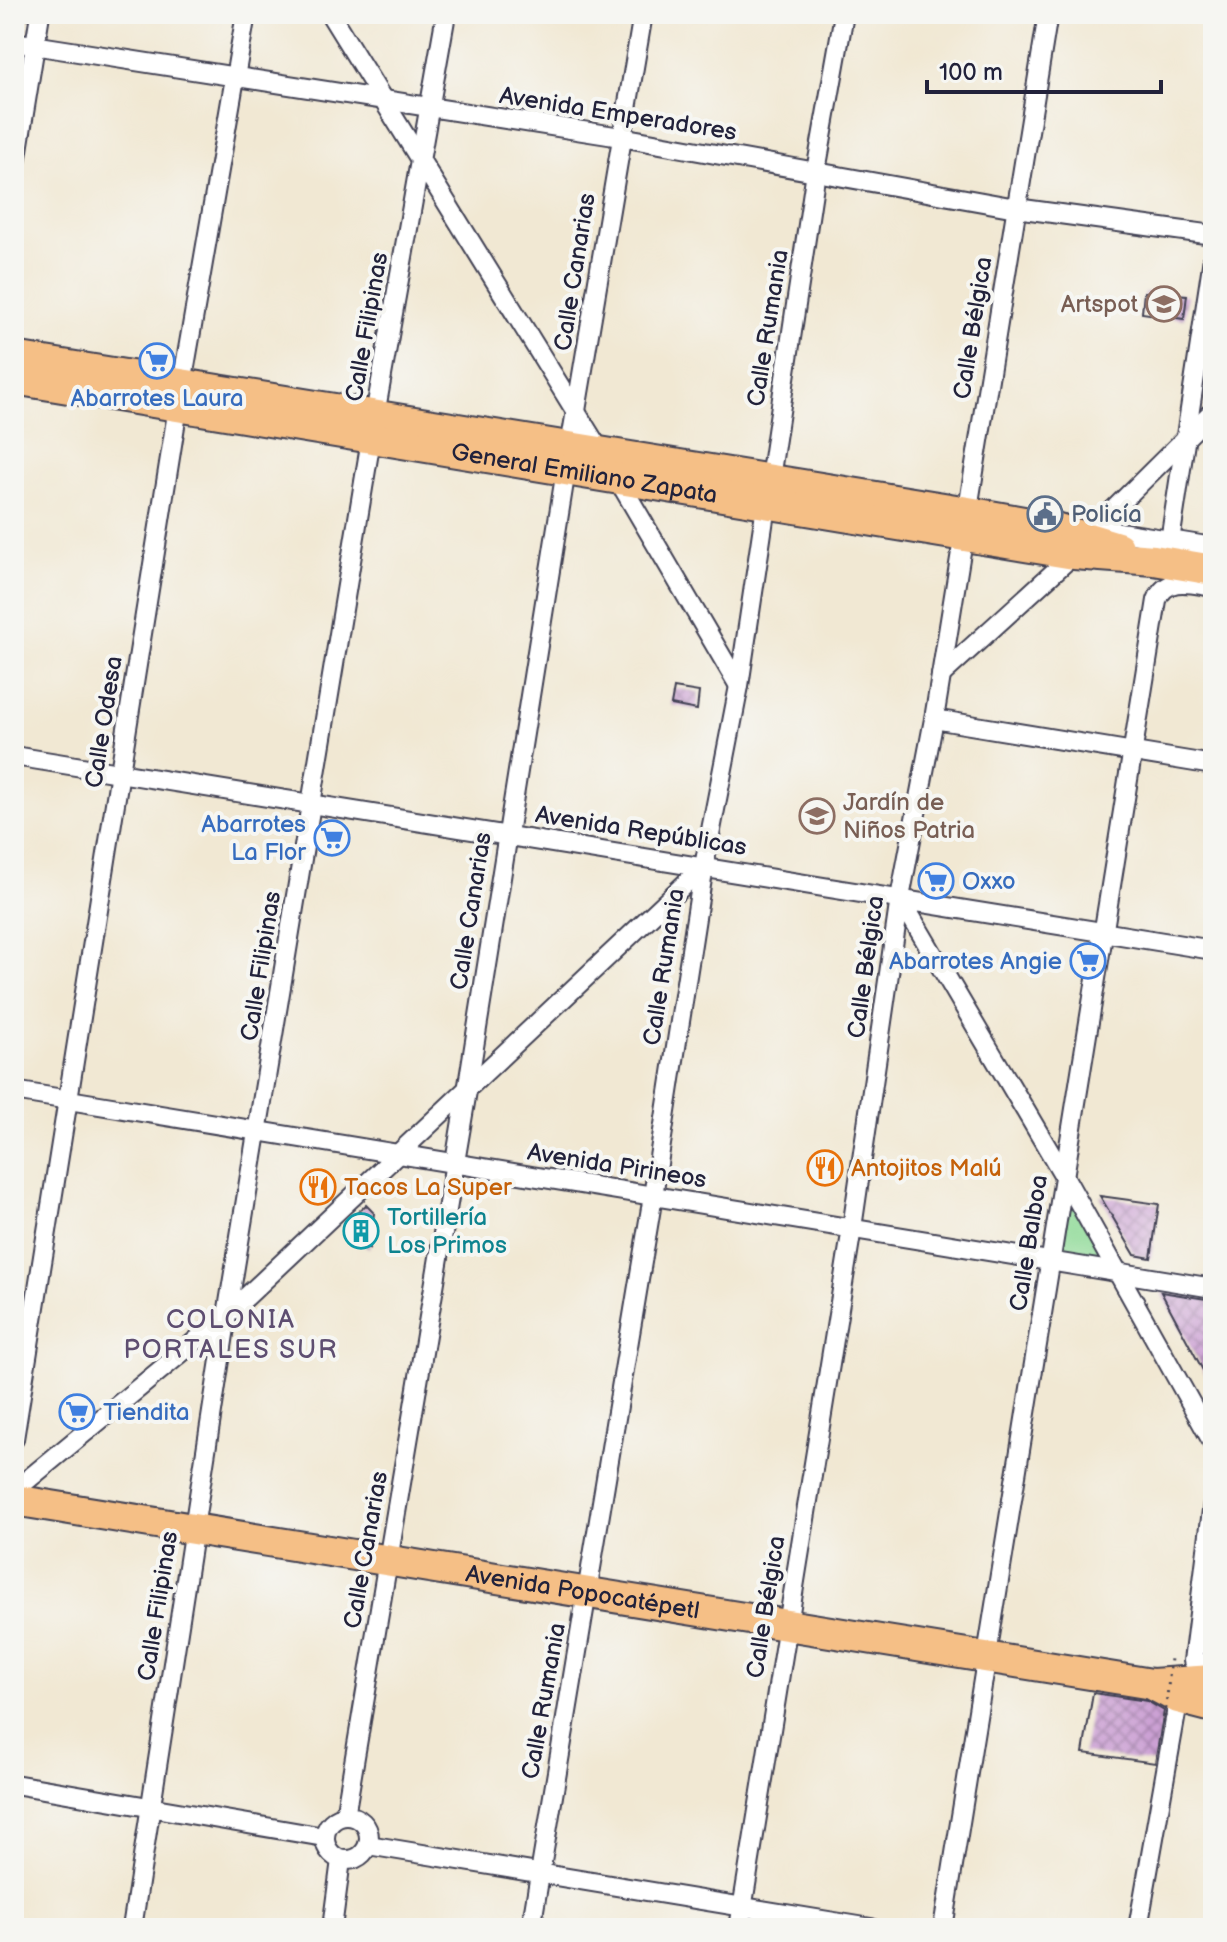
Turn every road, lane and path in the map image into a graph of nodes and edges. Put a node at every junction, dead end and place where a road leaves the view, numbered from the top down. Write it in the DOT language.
graph roads {
  1 [pos="40,14"];
  2 [pos="246,14"];
  3 [pos="330,14"];
  4 [pos="446,14"];
  5 [pos="643,14"];
  6 [pos="844,14"];
  7 [pos="1048,14"];
  8 [pos="14,42"];
  9 [pos="35,45"];
  10 [pos="234,77"];
  11 [pos="383,100"];
  12 [pos="431,108"];
  13 [pos="621,137"];
  14 [pos="420,159"];
  15 [pos="816,171"];
  16 [pos="14,175"];
  17 [pos="1016,208"];
  18 [pos="1213,235"];
  19 [pos="1213,258"];
  20 [pos="14,357"];
  21 [pos="14,379"];
  22 [pos="180,396"];
  23 [pos="576,411"];
  24 [pos="1213,411"];
  25 [pos="374,426"];
  26 [pos="1186,438"];
  27 [pos="601,451"];
  28 [pos="568,458"];
  29 [pos="617,478"];
  30 [pos="767,491"];
  31 [pos="966,524"];
  32 [pos="1052,527"];
  33 [pos="1095,528"];
  34 [pos="1213,547"];
  35 [pos="1162,550"];
  36 [pos="1074,554"];
  37 [pos="1213,570"];
  38 [pos="1213,587"];
  39 [pos="941,675"];
  40 [pos="739,686"];
  41 [pos="934,719"];
  42 [pos="1134,751"];
  43 [pos="14,756"];
  44 [pos="1213,765"];
  45 [pos="121,774"];
  46 [pos="312,804"];
  47 [pos="507,834"];
  48 [pos="704,866"];
  49 [pos="900,898"];
  50 [pos="1105,933"];
  51 [pos="1213,950"];
  52 [pos="14,1091"];
  53 [pos="467,1091"];
  54 [pos="68,1100"];
  55 [pos="258,1131"];
  56 [pos="399,1154"];
  57 [pos="455,1163"];
  58 [pos="1064,1176"];
  59 [pos="653,1196"];
  60 [pos="852,1228"];
  61 [pos="1051,1261"];
  62 [pos="1117,1272"];
  63 [pos="1213,1288"];
  64 [pos="227,1315"];
  65 [pos="14,1439"];
  66 [pos="1213,1443"];
  67 [pos="14,1491"];
  68 [pos="14,1500"];
  69 [pos="1213,1502"];
  70 [pos="194,1530"];
  71 [pos="388,1562"];
  72 [pos="586,1594"];
  73 [pos="787,1627"];
  74 [pos="986,1659"];
  75 [pos="1213,1665"];
  76 [pos="1180,1683"];
  77 [pos="1213,1707"];
  78 [pos="14,1784"];
  79 [pos="151,1807"];
  80 [pos="345,1816"];
  81 [pos="324,1837"];
  82 [pos="368,1845"];
  83 [pos="341,1860"];
  84 [pos="539,1874"];
  85 [pos="742,1907"];
  86 [pos="132,1928"];
  87 [pos="332,1928"];
  88 [pos="531,1928"];
  89 [pos="739,1928"];
  90 [pos="871,1928"];
  91 [pos="943,1928"];
  92 [pos="1138,1928"];
  1 -- 9 [label="street"];
  2 -- 10 [label="street, Calle Odesa"];
  3 -- 11 [label="street"];
  4 -- 12 [label="street, Calle Filipinas"];
  5 -- 13 [label="street, Calle Canarias"];
  6 -- 15 [label="street, Calle Rumania"];
  7 -- 17 [label="street, Calle Bélgica"];
  8 -- 9 [label="street, Avenida Emperadores"];
  9 -- 10 [label="street, Avenida Emperadores"];
  9 -- 16 [label="street"];
  10 -- 11 [label="street, Avenida Emperadores"];
  10 -- 22 [label="street, Calle Odesa"];
  11 -- 12 [label="street, Avenida Emperadores"];
  11 -- 14 [label="street"];
  12 -- 13 [label="street, Avenida Emperadores"];
  12 -- 14 [label="street, Calle Filipinas"];
  13 -- 15 [label="street, Avenida Emperadores"];
  13 -- 23 [label="street, Calle Canarias"];
  14 -- 23 [label="street"];
  14 -- 25 [label="street, Calle Filipinas"];
  15 -- 17 [label="street, Avenida Emperadores"];
  15 -- 30 [label="street, Calle Rumania"];
  17 -- 18 [label="street, Avenida Emperadores"];
  17 -- 31 [label="street, Calle Bélgica"];
  19 -- 26 [label="street"];
  20 -- 22 [label="main road, General Emiliano Zapata"];
  21 -- 22 [label="main road, General Emiliano Zapata"];
  22 -- 25 [label="main road, General Emiliano Zapata"];
  22 -- 45 [label="street, Calle Odesa"];
  23 -- 27 [label="street"];
  23 -- 28 [label="street, Calle Canarias"];
  24 -- 26 [label="street"];
  25 -- 28 [label="main road, General Emiliano Zapata"];
  25 -- 46 [label="street, Calle Filipinas"];
  26 -- 33 [label="street"];
  26 -- 35 [label="street"];
  27 -- 28 [label="main road, General Emiliano Zapata"];
  27 -- 29 [label="street"];
  27 -- 30 [label="main road, General Emiliano Zapata"];
  28 -- 29 [label="main road, General Emiliano Zapata"];
  28 -- 47 [label="street, Calle Canarias"];
  29 -- 30 [label="main road, General Emiliano Zapata"];
  29 -- 40 [label="street"];
  30 -- 31 [label="main road, General Emiliano Zapata"];
  30 -- 40 [label="street, Calle Rumania"];
  31 -- 32 [label="main road, General Emiliano Zapata"];
  31 -- 36 [label="main road, General Emiliano Zapata"];
  31 -- 39 [label="street, Calle Bélgica"];
  32 -- 33 [label="street, General Emiliano Zapata"];
  32 -- 35 [label="main road, General Emiliano Zapata"];
  33 -- 35 [label="street, General Emiliano Zapata"];
  34 -- 35 [label="street, General Emiliano Zapata"];
  35 -- 36 [label="main road, General Emiliano Zapata"];
  35 -- 37 [label="main road, General Emiliano Zapata"];
  36 -- 39 [label="street"];
  38 -- 42 [label="street, Calle Balboa"];
  39 -- 41 [label="street, Calle Bélgica"];
  40 -- 48 [label="street, Calle Rumania"];
  41 -- 42 [label="street"];
  41 -- 49 [label="street, Calle Bélgica"];
  42 -- 44 [label="street"];
  42 -- 50 [label="street, Calle Balboa"];
  43 -- 45 [label="street, Avenida Repúblicas"];
  45 -- 46 [label="street, Avenida Repúblicas"];
  45 -- 54 [label="street, Calle Odesa"];
  46 -- 47 [label="street, Avenida Repúblicas"];
  46 -- 55 [label="street, Calle Filipinas"];
  47 -- 48 [label="street, Avenida Repúblicas"];
  47 -- 53 [label="street, Calle Canarias"];
  48 -- 49 [label="street, Avenida Repúblicas"];
  48 -- 53 [label="street"];
  48 -- 59 [label="street, Calle Rumania"];
  49 -- 50 [label="street, Avenida Repúblicas"];
  49 -- 58 [label="street"];
  49 -- 60 [label="street, Calle Bélgica"];
  50 -- 51 [label="street, Avenida Repúblicas"];
  50 -- 58 [label="street, Calle Balboa"];
  52 -- 54 [label="street, Avenida Pirineos"];
  53 -- 56 [label="street"];
  53 -- 57 [label="street, Calle Canarias"];
  54 -- 55 [label="street, Avenida Pirineos"];
  54 -- 65 [label="street, Calle Odesa"];
  55 -- 56 [label="street, Avenida Pirineos"];
  55 -- 64 [label="street, Calle Filipinas"];
  56 -- 57 [label="street, Avenida Pirineos"];
  56 -- 64 [label="street"];
  57 -- 59 [label="street, Avenida Pirineos"];
  57 -- 71 [label="street, Calle Canarias"];
  58 -- 61 [label="street, Calle Balboa"];
  58 -- 62 [label="street"];
  59 -- 60 [label="street, Avenida Pirineos"];
  59 -- 72 [label="street, Calle Rumania"];
  60 -- 61 [label="street, Avenida Pirineos"];
  60 -- 73 [label="street, Calle Bélgica"];
  61 -- 62 [label="street, Avenida Pirineos"];
  61 -- 74 [label="street, Calle Balboa"];
  62 -- 63 [label="street, Avenida Pirineos"];
  62 -- 66 [label="street"];
  64 -- 67 [label="street"];
  64 -- 70 [label="street, Calle Filipinas"];
  68 -- 70 [label="main road, Avenida Popocatépetl"];
  69 -- 76 [label="street"];
  70 -- 71 [label="main road, Avenida Popocatépetl"];
  70 -- 79 [label="street, Calle Filipinas"];
  71 -- 72 [label="main road, Avenida Popocatépetl"];
  71 -- 80 [label="street, Calle Canarias"];
  72 -- 73 [label="main road, Avenida Popocatépetl"];
  72 -- 84 [label="street, Calle Rumania"];
  73 -- 74 [label="main road, Avenida Popocatépetl"];
  73 -- 85 [label="street, Calle Bélgica"];
  74 -- 76 [label="main road, Avenida Popocatépetl"];
  74 -- 91 [label="street, Calle Balboa"];
  75 -- 76 [label="street"];
  76 -- 76 [label="path, bridge"];
  76 -- 77 [label="main road, Avenida Popocatépetl"];
  76 -- 92 [label="street"];
  78 -- 79 [label="street"];
  79 -- 81 [label="street"];
  79 -- 86 [label="street, Calle Filipinas"];
  80 -- 81 [label="street"];
  80 -- 82 [label="street"];
  81 -- 83 [label="street"];
  82 -- 83 [label="street"];
  82 -- 84 [label="street"];
  83 -- 87 [label="street"];
  84 -- 85 [label="street"];
  84 -- 88 [label="street, Calle Rumania"];
  85 -- 89 [label="street, Calle Bélgica"];
  85 -- 90 [label="street"];
}
